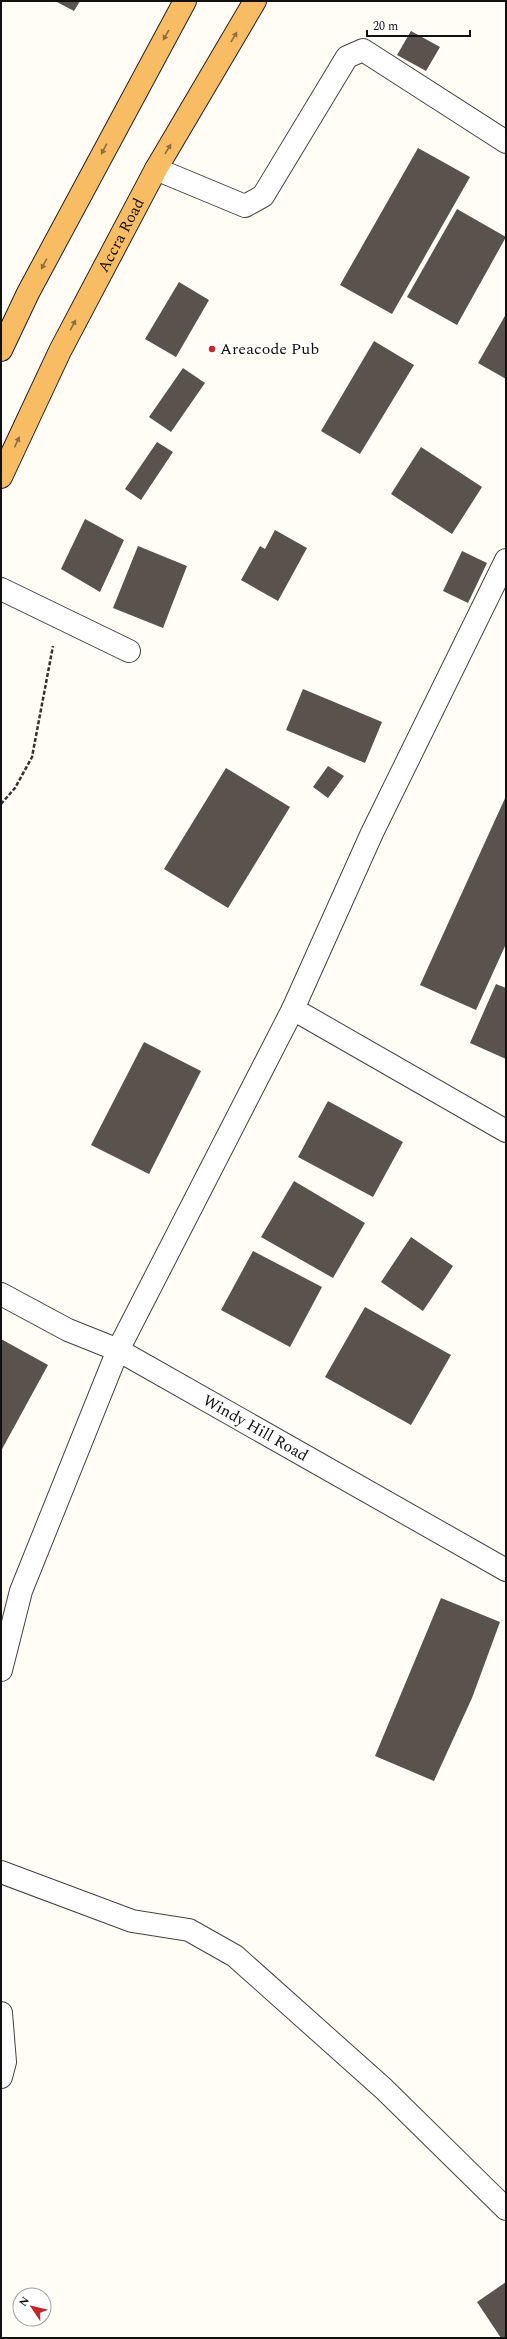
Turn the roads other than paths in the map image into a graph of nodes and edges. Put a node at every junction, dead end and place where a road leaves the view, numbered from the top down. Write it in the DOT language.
graph roads {
  1 [pos="185,1"];
  2 [pos="255,1"];
  3 [pos="506,142"];
  4 [pos="156,169"];
  5 [pos="1,350"];
  6 [pos="1,477"];
  7 [pos="506,560"];
  8 [pos="1,590"];
  9 [pos="129,651"];
  10 [pos="293,1009"];
  11 [pos="506,1131"];
  12 [pos="1,1294"];
  13 [pos="118,1350"];
  14 [pos="506,1570"];
  15 [pos="1,1670"];
  16 [pos="1,1872"];
  17 [pos="1,2013"];
  18 [pos="1,2078"];
  19 [pos="506,2209"];
  1 -- 5 [label="highway, one-way"];
  4 -- 2 [label="highway, Accra Road, one-way"];
  3 -- 4 [label="street"];
  6 -- 4 [label="highway, Accra Road, one-way"];
  7 -- 10 [label="street"];
  8 -- 9 [label="street"];
  10 -- 11 [label="street"];
  10 -- 13 [label="street"];
  12 -- 13 [label="street, Windy Hill Road"];
  13 -- 14 [label="street, Windy Hill Road"];
  13 -- 15 [label="street"];
  16 -- 19 [label="street"];
  17 -- 18 [label="street"];
}
